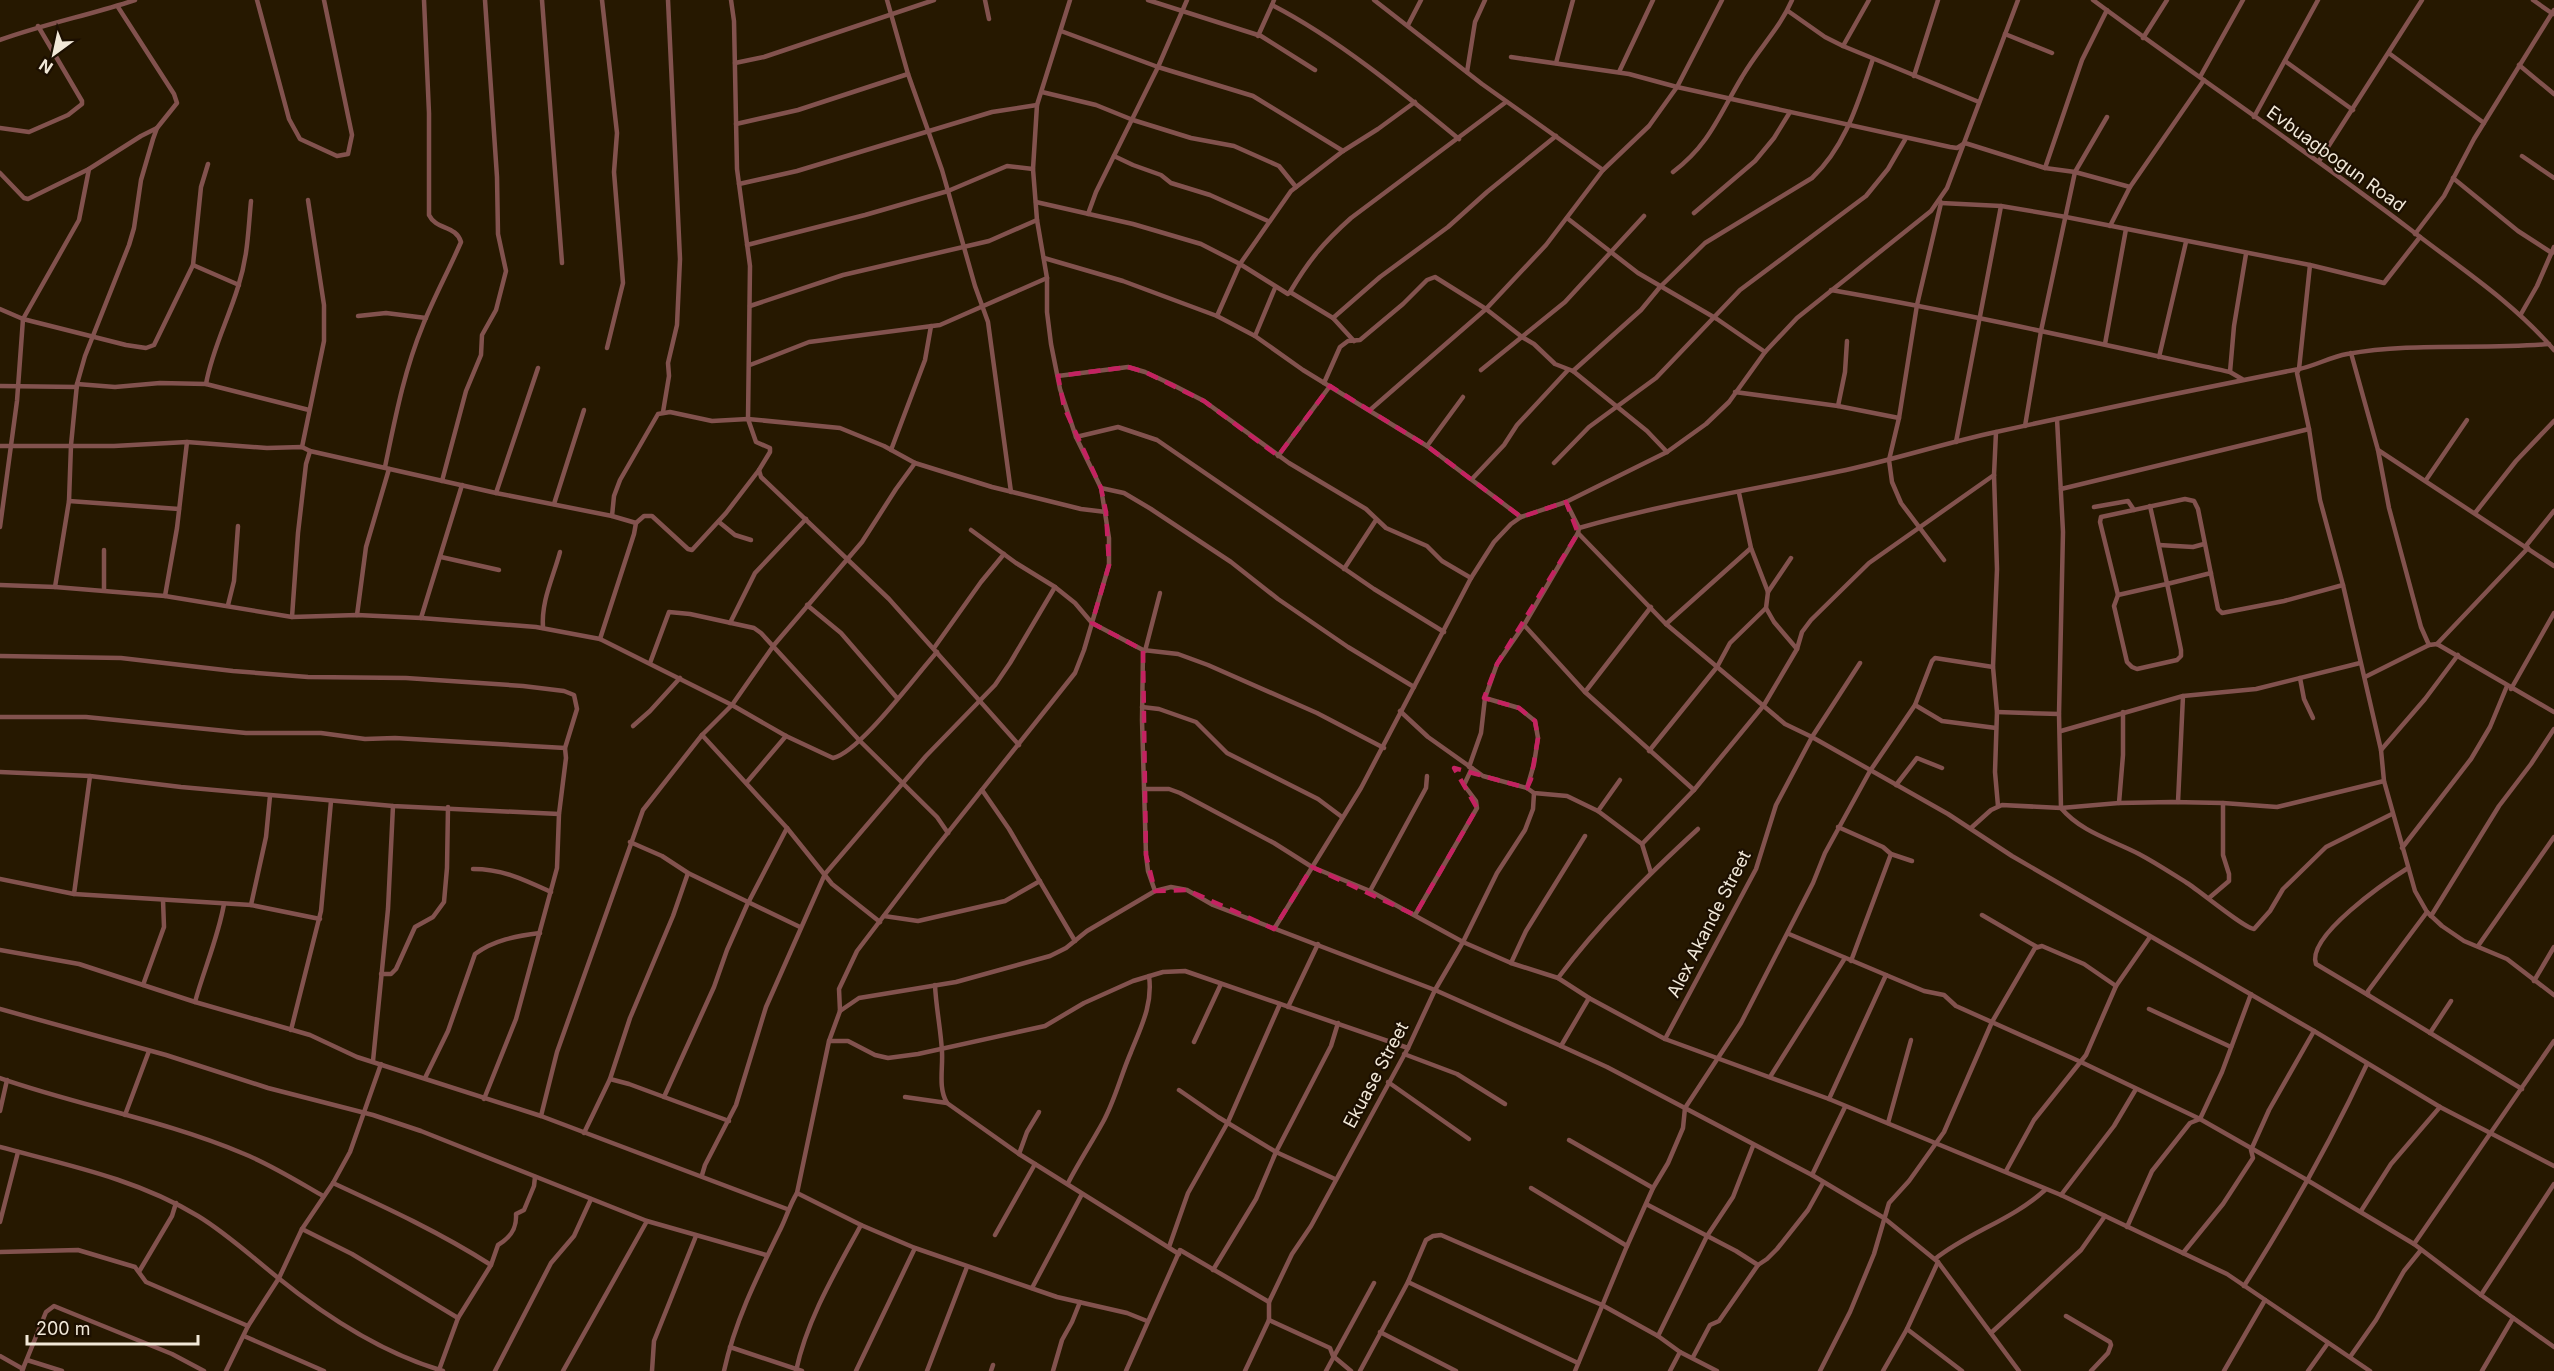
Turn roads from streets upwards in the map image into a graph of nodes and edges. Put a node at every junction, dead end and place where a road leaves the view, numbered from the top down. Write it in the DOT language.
graph roads {
  1 [pos="135,0"];
  2 [pos="257,0"];
  3 [pos="324,0"];
  4 [pos="424,0"];
  5 [pos="484,0"];
  6 [pos="542,0"];
  7 [pos="602,0"];
  8 [pos="668,0"];
  9 [pos="731,0"];
  10 [pos="887,0"];
  11 [pos="934,0"];
  12 [pos="985,0"];
  13 [pos="1070,0"];
  14 [pos="1148,0"];
  15 [pos="1186,0"];
  16 [pos="1374,0"];
  17 [pos="1421,0"];
  18 [pos="1485,0"];
  19 [pos="1573,0"];
  20 [pos="1653,0"];
  21 [pos="1722,0"];
  22 [pos="1792,0"];
  23 [pos="1869,0"];
  24 [pos="1938,0"];
  25 [pos="2018,0"];
  26 [pos="2093,0"];
  27 [pos="2167,0"];
  28 [pos="2243,0"];
  29 [pos="2318,0"];
  30 [pos="2422,0"];
  31 [pos="2534,0"];
  32 [pos="127,1"];
  33 [pos="1273,2"];
  34 [pos="118,7"];
  35 [pos="1182,9"];
  36 [pos="2107,10"];
  37 [pos="1788,11"];
  38 [pos="2553,13"];
  39 [pos="892,15"];
  40 [pos="988,20"];
  41 [pos="1408,25"];
  42 [pos="38,26"];
  43 [pos="1061,31"];
  44 [pos="2005,34"];
  45 [pos="1258,36"];
  46 [pos="2143,38"];
  47 [pos="0,40"];
  48 [pos="1843,46"];
  49 [pos="2052,53"];
  50 [pos="2390,54"];
  51 [pos="1511,57"];
  52 [pos="1873,59"];
  53 [pos="2285,61"];
  54 [pos="735,63"];
  55 [pos="1556,63"];
  56 [pos="2519,65"];
  57 [pos="1158,67"];
  58 [pos="1316,70"];
  59 [pos="1467,72"];
  60 [pos="1619,72"];
  61 [pos="908,74"];
  62 [pos="1914,76"];
  63 [pos="2202,79"];
  64 [pos="1677,87"];
  65 [pos="1042,92"];
  66 [pos="2554,94"];
  67 [pos="1731,99"];
  68 [pos="1415,102"];
  69 [pos="1506,102"];
  70 [pos="1979,102"];
  71 [pos="1037,105"];
  72 [pos="2353,110"];
  73 [pos="1790,112"];
  74 [pos="2107,117"];
  75 [pos="2254,117"];
  76 [pos="1133,120"];
  77 [pos="2484,123"];
  78 [pos="736,124"];
  79 [pos="1850,126"];
  80 [pos="0,128"];
  81 [pos="157,128"];
  82 [pos="927,132"];
  83 [pos="1556,136"];
  84 [pos="1906,138"];
  85 [pos="1459,139"];
  86 [pos="1965,143"];
  87 [pos="1343,151"];
  88 [pos="1114,156"];
  89 [pos="2522,156"];
  90 [pos="2319,161"];
  91 [pos="208,164"];
  92 [pos="2046,168"];
  93 [pos="89,169"];
  94 [pos="1033,169"];
  95 [pos="1603,170"];
  96 [pos="1673,172"];
  97 [pos="2075,172"];
  98 [pos="0,173"];
  99 [pos="2453,178"];
  100 [pos="2554,178"];
  101 [pos="739,184"];
  102 [pos="1296,187"];
  103 [pos="2130,187"];
  104 [pos="948,191"];
  105 [pos="308,200"];
  106 [pos="251,201"];
  107 [pos="1036,202"];
  108 [pos="1940,202"];
  109 [pos="2001,206"];
  110 [pos="1694,213"];
  111 [pos="1088,214"];
  112 [pos="1644,216"];
  113 [pos="2066,217"];
  114 [pos="1567,218"];
  115 [pos="1037,220"];
  116 [pos="1268,221"];
  117 [pos="2110,226"];
  118 [pos="2126,229"];
  119 [pos="2418,235"];
  120 [pos="2186,242"];
  121 [pos="747,245"];
  122 [pos="2554,247"];
  123 [pos="964,248"];
  124 [pos="1611,252"];
  125 [pos="2552,253"];
  126 [pos="2246,254"];
  127 [pos="1044,258"];
  128 [pos="562,263"];
  129 [pos="2551,263"];
  130 [pos="1240,264"];
  131 [pos="193,265"];
  132 [pos="2310,265"];
  133 [pos="1047,278"];
  134 [pos="239,285"];
  135 [pos="1660,287"];
  136 [pos="1275,288"];
  137 [pos="1831,290"];
  138 [pos="1290,292"];
  139 [pos="1917,305"];
  140 [pos="750,306"];
  141 [pos="982,307"];
  142 [pos="0,309"];
  143 [pos="1486,309"];
  144 [pos="2521,314"];
  145 [pos="358,316"];
  146 [pos="1217,316"];
  147 [pos="1713,317"];
  148 [pos="426,318"];
  149 [pos="1333,318"];
  150 [pos="1978,318"];
  151 [pos="23,319"];
  152 [pos="931,326"];
  153 [pos="2041,331"];
  154 [pos="93,336"];
  155 [pos="1255,336"];
  156 [pos="1522,338"];
  157 [pos="1847,340"];
  158 [pos="1354,341"];
  159 [pos="2105,344"];
  160 [pos="2549,344"];
  161 [pos="607,348"];
  162 [pos="2554,350"];
  163 [pos="1765,352"];
  164 [pos="2351,353"];
  165 [pos="2159,357"];
  166 [pos="750,365"];
  167 [pos="538,368"];
  168 [pos="2299,369"];
  169 [pos="1481,370"];
  170 [pos="1571,371"];
  171 [pos="2230,372"];
  172 [pos="1058,376"];
  173 [pos="2242,379"];
  174 [pos="206,384"];
  175 [pos="1327,384"];
  176 [pos="77,385"];
  177 [pos="0,386"];
  178 [pos="18,387"];
  179 [pos="1735,392"];
  180 [pos="1463,397"];
  181 [pos="1838,406"];
  182 [pos="1618,407"];
  183 [pos="309,410"];
  184 [pos="584,410"];
  185 [pos="1370,410"];
  186 [pos="663,412"];
  187 [pos="1899,418"];
  188 [pos="748,419"];
  189 [pos="2057,420"];
  190 [pos="2467,420"];
  191 [pos="2554,421"];
  192 [pos="2025,426"];
  193 [pos="2309,429"];
  194 [pos="1996,432"];
  195 [pos="1076,437"];
  196 [pos="187,442"];
  197 [pos="1956,442"];
  198 [pos="71,445"];
  199 [pos="0,446"];
  200 [pos="10,446"];
  201 [pos="302,447"];
  202 [pos="1427,447"];
  203 [pos="891,450"];
  204 [pos="2378,450"];
  205 [pos="310,451"];
  206 [pos="1667,452"];
  207 [pos="1278,456"];
  208 [pos="1889,460"];
  209 [pos="915,463"];
  210 [pos="1554,463"];
  211 [pos="387,468"];
  212 [pos="759,470"];
  213 [pos="1994,475"];
  214 [pos="1472,479"];
  215 [pos="2426,480"];
  216 [pos="442,481"];
  217 [pos="462,485"];
  218 [pos="1101,488"];
  219 [pos="2061,489"];
  220 [pos="1011,492"];
  221 [pos="1739,493"];
  222 [pos="496,494"];
  223 [pos="69,501"];
  224 [pos="1566,502"];
  225 [pos="554,504"];
  226 [pos="2150,506"];
  227 [pos="2094,507"];
  228 [pos="179,509"];
  229 [pos="2134,510"];
  230 [pos="2554,511"];
  231 [pos="1106,512"];
  232 [pos="2475,513"];
  233 [pos="612,516"];
  234 [pos="1521,517"];
  235 [pos="806,519"];
  236 [pos="1376,520"];
  237 [pos="718,522"];
  238 [pos="636,524"];
  239 [pos="238,526"];
  240 [pos="0,527"];
  241 [pos="1920,527"];
  242 [pos="971,530"];
  243 [pos="1579,530"];
  244 [pos="751,540"];
  245 [pos="2204,544"];
  246 [pos="2159,545"];
  247 [pos="1751,548"];
  248 [pos="2527,548"];
  249 [pos="104,550"];
  250 [pos="560,552"];
  251 [pos="1004,554"];
  252 [pos="441,557"];
  253 [pos="1791,558"];
  254 [pos="848,559"];
  255 [pos="1944,560"];
  256 [pos="2554,566"];
  257 [pos="1344,569"];
  258 [pos="499,570"];
  259 [pos="2211,573"];
  260 [pos="1471,578"];
  261 [pos="2167,584"];
  262 [pos="0,585"];
  263 [pos="2343,585"];
  264 [pos="55,587"];
  265 [pos="1055,587"];
  266 [pos="104,590"];
  267 [pos="1768,592"];
  268 [pos="1160,593"];
  269 [pos="2118,595"];
  270 [pos="165,596"];
  271 [pos="228,605"];
  272 [pos="807,605"];
  273 [pos="1650,607"];
  274 [pos="1766,608"];
  275 [pos="2554,613"];
  276 [pos="357,615"];
  277 [pos="292,617"];
  278 [pos="421,618"];
  279 [pos="730,623"];
  280 [pos="1092,623"];
  281 [pos="1666,624"];
  282 [pos="1524,625"];
  283 [pos="543,628"];
  284 [pos="1444,632"];
  285 [pos="600,639"];
  286 [pos="2437,644"];
  287 [pos="774,645"];
  288 [pos="2429,645"];
  289 [pos="1797,649"];
  290 [pos="936,650"];
  291 [pos="1144,651"];
  292 [pos="2458,655"];
  293 [pos="0,656"];
  294 [pos="650,663"];
  295 [pos="1860,663"];
  296 [pos="2360,663"];
  297 [pos="1717,667"];
  298 [pos="1993,667"];
  299 [pos="2365,677"];
  300 [pos="680,678"];
  301 [pos="2300,678"];
  302 [pos="1414,687"];
  303 [pos="2509,687"];
  304 [pos="1585,692"];
  305 [pos="2183,696"];
  306 [pos="897,698"];
  307 [pos="1485,698"];
  308 [pos="980,699"];
  309 [pos="732,705"];
  310 [pos="1764,705"];
  311 [pos="1915,705"];
  312 [pos="1142,707"];
  313 [pos="1400,711"];
  314 [pos="1997,712"];
  315 [pos="2123,712"];
  316 [pos="2554,712"];
  317 [pos="2059,714"];
  318 [pos="0,717"];
  319 [pos="2313,718"];
  320 [pos="633,726"];
  321 [pos="1996,728"];
  322 [pos="2554,729"];
  323 [pos="2061,731"];
  324 [pos="702,735"];
  325 [pos="786,736"];
  326 [pos="1812,737"];
  327 [pos="860,741"];
  328 [pos="1019,745"];
  329 [pos="565,748"];
  330 [pos="1384,748"];
  331 [pos="2381,750"];
  332 [pos="1648,751"];
  333 [pos="1470,767"];
  334 [pos="1942,768"];
  335 [pos="1870,771"];
  336 [pos="0,772"];
  337 [pos="90,776"];
  338 [pos="1427,776"];
  339 [pos="1620,780"];
  340 [pos="747,782"];
  341 [pos="2384,782"];
  342 [pos="904,784"];
  343 [pos="1896,785"];
  344 [pos="1527,788"];
  345 [pos="1144,789"];
  346 [pos="982,790"];
  347 [pos="1694,790"];
  348 [pos="1534,793"];
  349 [pos="270,796"];
  350 [pos="331,801"];
  351 [pos="2178,802"];
  352 [pos="2223,802"];
  353 [pos="2119,803"];
  354 [pos="393,806"];
  355 [pos="1998,806"];
  356 [pos="448,807"];
  357 [pos="2061,808"];
  358 [pos="1598,812"];
  359 [pos="559,814"];
  360 [pos="2392,814"];
  361 [pos="1342,817"];
  362 [pos="787,828"];
  363 [pos="1838,828"];
  364 [pos="1971,828"];
  365 [pos="1698,829"];
  366 [pos="948,833"];
  367 [pos="1585,836"];
  368 [pos="2554,837"];
  369 [pos="630,843"];
  370 [pos="1642,844"];
  371 [pos="2402,848"];
  372 [pos="1891,854"];
  373 [pos="1912,861"];
  374 [pos="1312,867"];
  375 [pos="2408,868"];
  376 [pos="473,869"];
  377 [pos="688,873"];
  378 [pos="1651,873"];
  379 [pos="825,874"];
  380 [pos="0,879"];
  381 [pos="1040,881"];
  382 [pos="1155,891"];
  383 [pos="1370,891"];
  384 [pos="551,892"];
  385 [pos="74,894"];
  386 [pos="2209,898"];
  387 [pos="163,900"];
  388 [pos="750,901"];
  389 [pos="224,904"];
  390 [pos="251,905"];
  391 [pos="2429,914"];
  392 [pos="1415,915"];
  393 [pos="1982,915"];
  394 [pos="884,916"];
  395 [pos="320,919"];
  396 [pos="880,922"];
  397 [pos="800,927"];
  398 [pos="1274,929"];
  399 [pos="540,933"];
  400 [pos="1788,934"];
  401 [pos="2151,937"];
  402 [pos="1075,941"];
  403 [pos="1463,942"];
  404 [pos="1318,944"];
  405 [pos="2037,946"];
  406 [pos="2478,946"];
  407 [pos="2554,947"];
  408 [pos="0,950"];
  409 [pos="1848,959"];
  410 [pos="1510,963"];
  411 [pos="381,974"];
  412 [pos="1886,975"];
  413 [pos="1149,976"];
  414 [pos="1558,978"];
  415 [pos="2534,981"];
  416 [pos="1221,984"];
  417 [pos="143,985"];
  418 [pos="935,985"];
  419 [pos="2116,986"];
  420 [pos="1435,990"];
  421 [pos="2251,994"];
  422 [pos="2368,994"];
  423 [pos="2554,995"];
  424 [pos="1589,998"];
  425 [pos="2451,1001"];
  426 [pos="195,1002"];
  427 [pos="1280,1004"];
  428 [pos="1288,1007"];
  429 [pos="2149,1009"];
  430 [pos="0,1010"];
  431 [pos="840,1011"];
  432 [pos="1992,1022"];
  433 [pos="1338,1023"];
  434 [pos="291,1030"];
  435 [pos="2314,1031"];
  436 [pos="2430,1033"];
  437 [pos="1665,1039"];
  438 [pos="1911,1040"];
  439 [pos="829,1041"];
  440 [pos="2554,1041"];
  441 [pos="1194,1042"];
  442 [pos="1561,1046"];
  443 [pos="2231,1047"];
  444 [pos="1408,1048"];
  445 [pos="942,1049"];
  446 [pos="149,1051"];
  447 [pos="1404,1054"];
  448 [pos="1719,1057"];
  449 [pos="373,1061"];
  450 [pos="2081,1062"];
  451 [pos="381,1064"];
  452 [pos="2367,1064"];
  453 [pos="1770,1077"];
  454 [pos="0,1078"];
  455 [pos="426,1078"];
  456 [pos="610,1079"];
  457 [pos="7,1080"];
  458 [pos="1388,1082"];
  459 [pos="2136,1089"];
  460 [pos="2522,1089"];
  461 [pos="1179,1090"];
  462 [pos="905,1096"];
  463 [pos="664,1097"];
  464 [pos="484,1099"];
  465 [pos="1829,1099"];
  466 [pos="946,1103"];
  467 [pos="1505,1104"];
  468 [pos="1845,1107"];
  469 [pos="2440,1107"];
  470 [pos="1686,1108"];
  471 [pos="0,1111"];
  472 [pos="365,1112"];
  473 [pos="1039,1112"];
  474 [pos="125,1115"];
  475 [pos="541,1116"];
  476 [pos="2200,1119"];
  477 [pos="729,1120"];
  478 [pos="1228,1122"];
  479 [pos="1888,1122"];
  480 [pos="584,1133"];
  481 [pos="2491,1134"];
  482 [pos="1469,1139"];
  483 [pos="1569,1140"];
  484 [pos="1937,1144"];
  485 [pos="1753,1146"];
  486 [pos="0,1147"];
  487 [pos="2251,1150"];
  488 [pos="18,1152"];
  489 [pos="1276,1152"];
  490 [pos="1019,1154"];
  491 [pos="1035,1164"];
  492 [pos="2554,1166"];
  493 [pos="2006,1171"];
  494 [pos="702,1175"];
  495 [pos="1812,1175"];
  496 [pos="536,1177"];
  497 [pos="1335,1179"];
  498 [pos="2307,1180"];
  499 [pos="333,1183"];
  500 [pos="1068,1183"];
  501 [pos="1823,1184"];
  502 [pos="2554,1184"];
  503 [pos="1532,1188"];
  504 [pos="1653,1188"];
  505 [pos="2045,1190"];
  506 [pos="796,1193"];
  507 [pos="1082,1194"];
  508 [pos="2061,1195"];
  509 [pos="323,1196"];
  510 [pos="591,1199"];
  511 [pos="176,1203"];
  512 [pos="1648,1205"];
  513 [pos="787,1209"];
  514 [pos="2361,1211"];
  515 [pos="2105,1216"];
  516 [pos="1884,1218"];
  517 [pos="647,1221"];
  518 [pos="0,1222"];
  519 [pos="861,1225"];
  520 [pos="2127,1227"];
  521 [pos="302,1229"];
  522 [pos="995,1235"];
  523 [pos="696,1236"];
  524 [pos="1707,1236"];
  525 [pos="2414,1244"];
  526 [pos="1627,1246"];
  527 [pos="1169,1247"];
  528 [pos="915,1248"];
  529 [pos="2421,1250"];
  530 [pos="0,1252"];
  531 [pos="2183,1253"];
  532 [pos="1179,1254"];
  533 [pos="766,1256"];
  534 [pos="1936,1261"];
  535 [pos="490,1265"];
  536 [pos="1758,1265"];
  537 [pos="967,1267"];
  538 [pos="140,1270"];
  539 [pos="1213,1270"];
  540 [pos="279,1278"];
  541 [pos="1408,1282"];
  542 [pos="1374,1283"];
  543 [pos="2244,1286"];
  544 [pos="1032,1288"];
  545 [pos="2481,1295"];
  546 [pos="2265,1300"];
  547 [pos="1080,1302"];
  548 [pos="1269,1302"];
  549 [pos="1602,1305"];
  550 [pos="2066,1316"];
  551 [pos="458,1318"];
  552 [pos="2513,1318"];
  553 [pos="1269,1320"];
  554 [pos="1148,1321"];
  555 [pos="248,1326"];
  556 [pos="1907,1329"];
  557 [pos="1380,1332"];
  558 [pos="1991,1333"];
  559 [pos="244,1336"];
  560 [pos="1658,1336"];
  561 [pos="2328,1343"];
  562 [pos="730,1347"];
  563 [pos="2554,1347"];
  564 [pos="1680,1352"];
  565 [pos="0,1356"];
  566 [pos="1333,1356"];
  567 [pos="1693,1357"];
  568 [pos="2350,1357"];
  569 [pos="27,1360"];
  570 [pos="1578,1363"];
  571 [pos="993,1365"];
  572 [pos="22,1370"];
  573 [pos="62,1371"];
  574 [pos="204,1371"];
  575 [pos="226,1371"];
  576 [pos="324,1371"];
  577 [pos="441,1371"];
  578 [pos="495,1371"];
  579 [pos="563,1371"];
  580 [pos="652,1371"];
  581 [pos="724,1371"];
  582 [pos="798,1371"];
  583 [pos="856,1371"];
  584 [pos="927,1371"];
  585 [pos="991,1371"];
  586 [pos="1053,1371"];
  587 [pos="1126,1371"];
  588 [pos="1245,1371"];
  589 [pos="1326,1371"];
  590 [pos="1352,1371"];
  591 [pos="1360,1371"];
  592 [pos="1456,1371"];
  593 [pos="1575,1371"];
  594 [pos="1670,1371"];
  595 [pos="1717,1371"];
  596 [pos="1820,1371"];
  597 [pos="1883,1371"];
  598 [pos="1962,1371"];
  599 [pos="2019,1371"];
  600 [pos="2091,1371"];
  601 [pos="2224,1371"];
  602 [pos="2308,1371"];
  603 [pos="2370,1371"];
  604 [pos="2482,1371"];
  1 -- 32 [label="street"];
  2 -- 3 [label="street"];
  4 -- 148 [label="street"];
  5 -- 216 [label="street"];
  6 -- 128 [label="street"];
  7 -- 161 [label="street"];
  8 -- 186 [label="street"];
  9 -- 54 [label="street"];
  10 -- 39 [label="street"];
  11 -- 39 [label="street"];
  12 -- 40 [label="street"];
  13 -- 43 [label="street"];
  14 -- 35 [label="street"];
  15 -- 35 [label="street"];
  16 -- 41 [label="street"];
  17 -- 41 [label="street"];
  18 -- 59 [label="street"];
  19 -- 55 [label="street"];
  20 -- 60 [label="street"];
  21 -- 64 [label="street"];
  22 -- 37 [label="street"];
  23 -- 48 [label="street"];
  24 -- 62 [label="street"];
  25 -- 44 [label="street"];
  26 -- 36 [label="street, Evbuagbogun Road"];
  27 -- 46 [label="street"];
  28 -- 63 [label="street"];
  29 -- 53 [label="street"];
  30 -- 50 [label="street"];
  31 -- 38 [label="street"];
  32 -- 34 [label="street"];
  33 -- 45 [label="street"];
  33 -- 68 [label="street"];
  34 -- 42 [label="street"];
  34 -- 81 [label="street"];
  35 -- 45 [label="street"];
  35 -- 57 [label="street"];
  36 -- 46 [label="street, Evbuagbogun Road"];
  36 -- 92 [label="street"];
  37 -- 48 [label="street"];
  37 -- 67 [label="street"];
  38 -- 56 [label="street"];
  39 -- 54 [label="street"];
  39 -- 61 [label="street"];
  41 -- 59 [label="street"];
  42 -- 47 [label="street"];
  42 -- 80 [label="street"];
  43 -- 57 [label="street"];
  43 -- 65 [label="street"];
  44 -- 49 [label="street"];
  44 -- 70 [label="street"];
  45 -- 58 [label="street"];
  46 -- 63 [label="street, Evbuagbogun Road"];
  48 -- 52 [label="street"];
  50 -- 72 [label="street"];
  50 -- 77 [label="street"];
  51 -- 55 [label="street"];
  52 -- 62 [label="street"];
  52 -- 79 [label="street"];
  53 -- 72 [label="street"];
  53 -- 75 [label="street"];
  54 -- 78 [label="street"];
  55 -- 60 [label="street"];
  56 -- 66 [label="street"];
  56 -- 77 [label="street"];
  57 -- 76 [label="street"];
  57 -- 87 [label="street"];
  59 -- 69 [label="street"];
  60 -- 64 [label="street"];
  61 -- 78 [label="street"];
  61 -- 82 [label="street"];
  62 -- 70 [label="street"];
  63 -- 75 [label="street, Evbuagbogun Road"];
  63 -- 103 [label="street"];
  64 -- 67 [label="street"];
  64 -- 95 [label="street"];
  65 -- 71 [label="street"];
  65 -- 76 [label="street"];
  67 -- 73 [label="street"];
  67 -- 96 [label="street"];
  68 -- 85 [label="street"];
  68 -- 87 [label="street"];
  69 -- 83 [label="street"];
  69 -- 85 [label="street"];
  70 -- 86 [label="street"];
  71 -- 82 [label="street"];
  71 -- 94 [label="street"];
  72 -- 90 [label="street"];
  73 -- 79 [label="street"];
  73 -- 110 [label="street"];
  74 -- 97 [label="street"];
  75 -- 90 [label="street, Evbuagbogun Road"];
  76 -- 88 [label="street"];
  76 -- 102 [label="street"];
  77 -- 99 [label="street"];
  78 -- 101 [label="street"];
  79 -- 84 [label="street"];
  79 -- 135 [label="street"];
  81 -- 93 [label="street"];
  81 -- 154 [label="street"];
  82 -- 101 [label="street"];
  82 -- 104 [label="street"];
  83 -- 95 [label="street"];
  83 -- 149 [label="street"];
  84 -- 86 [label="street"];
  84 -- 147 [label="street"];
  85 -- 138 [label="street"];
  86 -- 92 [label="street"];
  86 -- 108 [label="street"];
  87 -- 102 [label="street"];
  88 -- 111 [label="street"];
  88 -- 116 [label="street"];
  89 -- 100 [label="street"];
  90 -- 119 [label="street, Evbuagbogun Road"];
  91 -- 131 [label="street"];
  92 -- 97 [label="street"];
  93 -- 98 [label="street"];
  93 -- 151 [label="street"];
  94 -- 104 [label="street"];
  94 -- 107 [label="street"];
  95 -- 114 [label="street"];
  97 -- 103 [label="street"];
  97 -- 113 [label="street"];
  99 -- 119 [label="street"];
  99 -- 125 [label="street"];
  101 -- 121 [label="street"];
  102 -- 116 [label="street"];
  103 -- 117 [label="street"];
  104 -- 121 [label="street"];
  104 -- 123 [label="street"];
  105 -- 183 [label="street"];
  106 -- 134 [label="street"];
  107 -- 111 [label="street"];
  107 -- 115 [label="street"];
  108 -- 109 [label="street"];
  108 -- 137 [label="street"];
  108 -- 139 [label="street"];
  109 -- 113 [label="street"];
  109 -- 150 [label="street"];
  111 -- 130 [label="street"];
  112 -- 124 [label="street"];
  113 -- 117 [label="street"];
  113 -- 153 [label="street"];
  114 -- 124 [label="street"];
  114 -- 143 [label="street"];
  115 -- 123 [label="street"];
  115 -- 127 [label="street"];
  116 -- 130 [label="street"];
  117 -- 118 [label="street"];
  118 -- 120 [label="street"];
  118 -- 159 [label="street"];
  119 -- 132 [label="street"];
  119 -- 144 [label="street, Evbuagbogun Road"];
  120 -- 126 [label="street"];
  120 -- 165 [label="street"];
  121 -- 140 [label="street"];
  122 -- 125 [label="street"];
  123 -- 140 [label="street"];
  123 -- 141 [label="street"];
  124 -- 135 [label="street"];
  124 -- 156 [label="street"];
  125 -- 129 [label="street"];
  126 -- 132 [label="street"];
  126 -- 171 [label="street"];
  127 -- 133 [label="street"];
  127 -- 146 [label="street"];
  129 -- 144 [label="street"];
  130 -- 136 [label="street"];
  130 -- 146 [label="street"];
  131 -- 134 [label="street"];
  131 -- 154 [label="street"];
  132 -- 168 [label="street"];
  133 -- 141 [label="street"];
  133 -- 172 [label="street"];
  134 -- 174 [label="street"];
  135 -- 147 [label="street"];
  135 -- 170 [label="street"];
  136 -- 138 [label="street"];
  136 -- 155 [label="street"];
  137 -- 139 [label="street"];
  137 -- 163 [label="street"];
  138 -- 149 [label="street"];
  139 -- 150 [label="street"];
  139 -- 187 [label="street"];
  140 -- 166 [label="street"];
  141 -- 152 [label="street"];
  141 -- 220 [label="street"];
  142 -- 151 [label="street"];
  143 -- 156 [label="street"];
  143 -- 158 [label="street"];
  143 -- 185 [label="street"];
  144 -- 160 [label="street, Evbuagbogun Road"];
  145 -- 148 [label="street"];
  146 -- 155 [label="street"];
  147 -- 163 [label="street"];
  147 -- 182 [label="street"];
  148 -- 211 [label="street"];
  149 -- 158 [label="street"];
  150 -- 153 [label="street"];
  150 -- 197 [label="street"];
  151 -- 154 [label="street"];
  151 -- 178 [label="street"];
  152 -- 166 [label="street"];
  152 -- 203 [label="street"];
  153 -- 159 [label="street"];
  153 -- 192 [label="street"];
  154 -- 176 [label="street"];
  155 -- 175 [label="street"];
  156 -- 169 [label="street"];
  156 -- 170 [label="street"];
  157 -- 181 [label="street"];
  158 -- 175 [label="street"];
  159 -- 165 [label="street"];
  160 -- 162 [label="street, Evbuagbogun Road"];
  160 -- 164 [label="street"];
  163 -- 179 [label="street"];
  164 -- 168 [label="street"];
  164 -- 204 [label="street"];
  165 -- 171 [label="street"];
  166 -- 188 [label="street"];
  167 -- 222 [label="street"];
  168 -- 173 [label="street"];
  168 -- 193 [label="street"];
  170 -- 182 [label="street"];
  170 -- 214 [label="street"];
  171 -- 173 [label="street"];
  172 -- 195 [label="street"];
  172 -- 207 [label="street"];
  173 -- 189 [label="street"];
  174 -- 176 [label="street"];
  174 -- 183 [label="street"];
  175 -- 185 [label="street"];
  175 -- 207 [label="street"];
  176 -- 178 [label="street"];
  176 -- 198 [label="street"];
  177 -- 178 [label="street"];
  178 -- 200 [label="street"];
  179 -- 181 [label="street"];
  179 -- 206 [label="street"];
  180 -- 202 [label="street"];
  181 -- 187 [label="street"];
  182 -- 206 [label="street"];
  182 -- 210 [label="street"];
  183 -- 201 [label="street"];
  184 -- 225 [label="street"];
  185 -- 202 [label="street"];
  186 -- 188 [label="street"];
  186 -- 233 [label="street"];
  187 -- 208 [label="street"];
  188 -- 203 [label="street"];
  188 -- 212 [label="street"];
  189 -- 192 [label="street"];
  189 -- 219 [label="street"];
  190 -- 215 [label="street"];
  191 -- 232 [label="street"];
  192 -- 194 [label="street"];
  193 -- 219 [label="street"];
  193 -- 263 [label="street"];
  194 -- 197 [label="street"];
  194 -- 213 [label="street"];
  195 -- 218 [label="street"];
  195 -- 257 [label="street"];
  196 -- 198 [label="street"];
  196 -- 201 [label="street"];
  196 -- 228 [label="street"];
  197 -- 208 [label="street"];
  198 -- 200 [label="street"];
  198 -- 223 [label="street"];
  199 -- 200 [label="street"];
  200 -- 240 [label="street"];
  201 -- 205 [label="street"];
  202 -- 214 [label="street"];
  203 -- 209 [label="street"];
  204 -- 215 [label="street"];
  204 -- 288 [label="street"];
  205 -- 211 [label="street"];
  205 -- 277 [label="street"];
  206 -- 224 [label="street"];
  207 -- 236 [label="street"];
  208 -- 221 [label="street"];
  208 -- 241 [label="street"];
  209 -- 220 [label="street"];
  209 -- 254 [label="street"];
  211 -- 216 [label="street"];
  211 -- 276 [label="street"];
  212 -- 235 [label="street"];
  212 -- 237 [label="street"];
  213 -- 241 [label="street"];
  213 -- 298 [label="street"];
  214 -- 234 [label="street"];
  215 -- 232 [label="street"];
  216 -- 217 [label="street"];
  217 -- 222 [label="street"];
  217 -- 252 [label="street"];
  218 -- 231 [label="street"];
  218 -- 302 [label="street"];
  219 -- 317 [label="street"];
  220 -- 231 [label="street"];
  221 -- 243 [label="street"];
  221 -- 247 [label="street"];
  222 -- 225 [label="street"];
  223 -- 228 [label="street"];
  223 -- 264 [label="street"];
  224 -- 234 [label="street"];
  224 -- 243 [label="street"];
  225 -- 233 [label="street"];
  226 -- 229 [label="street"];
  226 -- 245 [label="street"];
  226 -- 246 [label="street"];
  227 -- 229 [label="street"];
  228 -- 270 [label="street"];
  229 -- 269 [label="street"];
  230 -- 248 [label="street"];
  231 -- 280 [label="street"];
  232 -- 248 [label="street"];
  233 -- 238 [label="street"];
  234 -- 260 [label="street"];
  235 -- 254 [label="street"];
  235 -- 279 [label="street"];
  236 -- 257 [label="street"];
  236 -- 260 [label="street"];
  237 -- 238 [label="street"];
  237 -- 244 [label="street"];
  238 -- 285 [label="street"];
  239 -- 271 [label="street"];
  241 -- 255 [label="street"];
  241 -- 289 [label="street"];
  242 -- 251 [label="street"];
  243 -- 273 [label="street"];
  243 -- 282 [label="street"];
  245 -- 246 [label="street"];
  245 -- 259 [label="street"];
  246 -- 261 [label="street"];
  247 -- 267 [label="street"];
  247 -- 281 [label="street"];
  248 -- 256 [label="street"];
  248 -- 286 [label="street"];
  249 -- 266 [label="street"];
  250 -- 283 [label="street"];
  251 -- 265 [label="street"];
  251 -- 290 [label="street"];
  252 -- 258 [label="street"];
  252 -- 278 [label="street"];
  253 -- 267 [label="street"];
  254 -- 272 [label="street"];
  254 -- 290 [label="street"];
  257 -- 284 [label="street"];
  259 -- 261 [label="street"];
  259 -- 263 [label="street"];
  260 -- 284 [label="street"];
  261 -- 269 [label="street"];
  261 -- 269 [label="street"];
  262 -- 264 [label="street"];
  263 -- 296 [label="street"];
  264 -- 266 [label="street"];
  265 -- 280 [label="street"];
  265 -- 308 [label="street"];
  266 -- 270 [label="street"];
  267 -- 274 [label="street"];
  268 -- 291 [label="street"];
  270 -- 271 [label="street"];
  271 -- 277 [label="street"];
  272 -- 287 [label="street"];
  272 -- 306 [label="street"];
  273 -- 281 [label="street"];
  273 -- 304 [label="street"];
  274 -- 289 [label="street"];
  274 -- 297 [label="street"];
  275 -- 303 [label="street"];
  276 -- 277 [label="street"];
  276 -- 278 [label="street"];
  278 -- 283 [label="street"];
  279 -- 287 [label="street"];
  279 -- 294 [label="street"];
  280 -- 291 [label="street"];
  280 -- 328 [label="street"];
  281 -- 297 [label="street"];
  282 -- 304 [label="street"];
  282 -- 307 [label="street"];
  283 -- 285 [label="street"];
  284 -- 302 [label="street"];
  285 -- 294 [label="street"];
  286 -- 288 [label="street"];
  286 -- 292 [label="street"];
  287 -- 309 [label="street"];
  287 -- 327 [label="street"];
  288 -- 299 [label="street"];
  289 -- 310 [label="street"];
  290 -- 306 [label="street"];
  290 -- 308 [label="street"];
  291 -- 312 [label="street"];
  291 -- 330 [label="street"];
  292 -- 303 [label="street"];
  292 -- 331 [label="street"];
  293 -- 329 [label="street"];
  294 -- 300 [label="street"];
  295 -- 326 [label="street, Alex Akande Street"];
  296 -- 299 [label="street"];
  296 -- 301 [label="street"];
  297 -- 310 [label="street"];
  297 -- 332 [label="street"];
  298 -- 311 [label="street"];
  298 -- 314 [label="street"];
  299 -- 331 [label="street"];
  300 -- 309 [label="street"];
  300 -- 320 [label="street"];
  301 -- 305 [label="street"];
  301 -- 319 [label="street"];
  302 -- 313 [label="street"];
  303 -- 316 [label="street"];
  303 -- 371 [label="street"];
  304 -- 332 [label="street"];
  305 -- 315 [label="street"];
  305 -- 351 [label="street"];
  306 -- 327 [label="street"];
  307 -- 333 [label="street"];
  307 -- 344 [label="street"];
  308 -- 328 [label="street"];
  308 -- 342 [label="street"];
  309 -- 324 [label="street"];
  309 -- 325 [label="street"];
  310 -- 326 [label="street"];
  310 -- 347 [label="street"];
  311 -- 321 [label="street"];
  311 -- 335 [label="street"];
  312 -- 345 [label="street"];
  312 -- 361 [label="street"];
  313 -- 330 [label="street"];
  313 -- 333 [label="street"];
  314 -- 317 [label="street"];
  314 -- 321 [label="street"];
  315 -- 323 [label="street"];
  315 -- 353 [label="street"];
  317 -- 323 [label="street"];
  318 -- 329 [label="street"];
  321 -- 355 [label="street"];
  322 -- 391 [label="street"];
  323 -- 357 [label="street"];
  324 -- 340 [label="street"];
  324 -- 369 [label="street"];
  325 -- 327 [label="street"];
  325 -- 340 [label="street"];
  326 -- 335 [label="street"];
  326 -- 437 [label="street, Alex Akande Street"];
  327 -- 342 [label="street"];
  328 -- 346 [label="street"];
  329 -- 359 [label="street"];
  330 -- 361 [label="street"];
  331 -- 341 [label="street"];
  332 -- 347 [label="street"];
  333 -- 344 [label="street"];
  333 -- 392 [label="street"];
  334 -- 343 [label="street"];
  335 -- 343 [label="street"];
  335 -- 363 [label="street"];
  336 -- 337 [label="street"];
  337 -- 349 [label="street"];
  337 -- 385 [label="street"];
  338 -- 383 [label="street"];
  339 -- 358 [label="street"];
  340 -- 362 [label="street"];
  341 -- 352 [label="street"];
  341 -- 360 [label="street"];
  342 -- 366 [label="street"];
  342 -- 379 [label="street"];
  343 -- 364 [label="street"];
  344 -- 348 [label="street"];
  345 -- 374 [label="street"];
  345 -- 382 [label="street"];
  346 -- 366 [label="street"];
  346 -- 381 [label="street"];
  347 -- 370 [label="street"];
  348 -- 358 [label="street"];
  348 -- 403 [label="street, Ekuase Street"];
  349 -- 350 [label="street"];
  349 -- 390 [label="street"];
  350 -- 354 [label="street"];
  350 -- 395 [label="street"];
  351 -- 352 [label="street"];
  351 -- 353 [label="street"];
  352 -- 386 [label="street"];
  353 -- 357 [label="street"];
  354 -- 356 [label="street"];
  354 -- 411 [label="street"];
  355 -- 357 [label="street"];
  355 -- 364 [label="street"];
  356 -- 359 [label="street"];
  356 -- 411 [label="street"];
  357 -- 386 [label="street"];
  358 -- 370 [label="street"];
  359 -- 384 [label="street"];
  360 -- 371 [label="street"];
  360 -- 386 [label="street"];
  361 -- 374 [label="street"];
  362 -- 379 [label="street"];
  362 -- 388 [label="street"];
  363 -- 372 [label="street"];
  363 -- 400 [label="street"];
  364 -- 401 [label="street"];
  365 -- 378 [label="street"];
  366 -- 394 [label="street"];
  367 -- 410 [label="street"];
  368 -- 406 [label="street"];
  369 -- 377 [label="street"];
  369 -- 475 [label="street"];
  370 -- 378 [label="street"];
  371 -- 375 [label="street"];
  372 -- 373 [label="street"];
  372 -- 409 [label="street"];
  374 -- 383 [label="street"];
  374 -- 398 [label="street"];
  375 -- 391 [label="street"];
  375 -- 422 [label="street"];
  376 -- 384 [label="street"];
  377 -- 388 [label="street"];
  377 -- 456 [label="street"];
  378 -- 414 [label="street"];
  379 -- 396 [label="street"];
  379 -- 397 [label="street"];
  380 -- 385 [label="street"];
  381 -- 394 [label="street"];
  381 -- 402 [label="street"];
  382 -- 398 [label="street"];
  382 -- 402 [label="street"];
  383 -- 392 [label="street"];
  384 -- 399 [label="street"];
  385 -- 387 [label="street"];
  387 -- 389 [label="street"];
  387 -- 417 [label="street"];
  388 -- 397 [label="street"];
  388 -- 463 [label="street"];
  389 -- 390 [label="street"];
  389 -- 426 [label="street"];
  390 -- 395 [label="street"];
  391 -- 406 [label="street"];
  391 -- 422 [label="street"];
  392 -- 403 [label="street"];
  393 -- 405 [label="street"];
  394 -- 396 [label="street"];
  395 -- 434 [label="street"];
  396 -- 431 [label="street"];
  397 -- 477 [label="street"];
  398 -- 404 [label="street"];
  399 -- 455 [label="street"];
  399 -- 464 [label="street"];
  400 -- 409 [label="street"];
  400 -- 448 [label="street"];
  401 -- 419 [label="street"];
  401 -- 421 [label="street"];
  402 -- 418 [label="street"];
  403 -- 410 [label="street"];
  403 -- 420 [label="street, Ekuase Street"];
  404 -- 420 [label="street"];
  404 -- 428 [label="street"];
  405 -- 419 [label="street"];
  405 -- 432 [label="street"];
  406 -- 415 [label="street"];
  407 -- 415 [label="street"];
  408 -- 417 [label="street"];
  409 -- 412 [label="street"];
  409 -- 453 [label="street"];
  410 -- 414 [label="street"];
  411 -- 449 [label="street"];
  412 -- 432 [label="street"];
  412 -- 465 [label="street"];
  413 -- 416 [label="street"];
  413 -- 445 [label="street"];
  413 -- 500 [label="street"];
  414 -- 424 [label="street"];
  415 -- 423 [label="street"];
  416 -- 427 [label="street"];
  416 -- 441 [label="street"];
  417 -- 426 [label="street"];
  418 -- 431 [label="street"];
  418 -- 445 [label="street"];
  419 -- 450 [label="street"];
  420 -- 442 [label="street"];
  420 -- 444 [label="street, Ekuase Street"];
  421 -- 435 [label="street"];
  421 -- 443 [label="street"];
  422 -- 436 [label="street"];
  424 -- 437 [label="street"];
  424 -- 442 [label="street"];
  425 -- 436 [label="street"];
  426 -- 434 [label="street"];
  427 -- 428 [label="street"];
  427 -- 478 [label="street"];
  428 -- 433 [label="street"];
  429 -- 443 [label="street"];
  430 -- 446 [label="street"];
  431 -- 439 [label="street"];
  432 -- 450 [label="street"];
  432 -- 484 [label="street"];
  433 -- 444 [label="street"];
  433 -- 489 [label="street"];
  434 -- 449 [label="street"];
  435 -- 452 [label="street"];
  435 -- 487 [label="street"];
  436 -- 460 [label="street"];
  437 -- 448 [label="street"];
  438 -- 479 [label="street"];
  439 -- 445 [label="street"];
  439 -- 506 [label="street"];
  440 -- 460 [label="street"];
  442 -- 470 [label="street"];
  443 -- 476 [label="street"];
  444 -- 447 [label="street, Ekuase Street"];
  445 -- 466 [label="street"];
  446 -- 472 [label="street"];
  446 -- 474 [label="street"];
  447 -- 458 [label="street, Ekuase Street"];
  447 -- 467 [label="street"];
  448 -- 453 [label="street"];
  448 -- 470 [label="street"];
  449 -- 451 [label="street"];
  450 -- 459 [label="street"];
  450 -- 493 [label="street"];
  451 -- 455 [label="street"];
  451 -- 472 [label="street"];
  452 -- 469 [label="street"];
  452 -- 498 [label="street"];
  453 -- 465 [label="street"];
  454 -- 457 [label="street"];
  455 -- 464 [label="street"];
  456 -- 463 [label="street"];
  456 -- 480 [label="street"];
  457 -- 471 [label="street"];
  457 -- 474 [label="street"];
  458 -- 482 [label="street"];
  458 -- 497 [label="street, Ekuase Street"];
  459 -- 476 [label="street"];
  459 -- 508 [label="street"];
  460 -- 481 [label="street"];
  461 -- 478 [label="street"];
  462 -- 466 [label="street"];
  463 -- 477 [label="street"];
  464 -- 475 [label="street"];
  465 -- 468 [label="street"];
  466 -- 490 [label="street"];
  468 -- 479 [label="street"];
  468 -- 495 [label="street"];
  469 -- 481 [label="street"];
  469 -- 514 [label="street"];
  470 -- 485 [label="street"];
  470 -- 504 [label="street"];
  472 -- 496 [label="street"];
  472 -- 499 [label="street"];
  473 -- 490 [label="street"];
  474 -- 509 [label="street"];
  475 -- 480 [label="street"];
  476 -- 487 [label="street"];
  476 -- 520 [label="street"];
  477 -- 494 [label="street"];
  478 -- 489 [label="street"];
  478 -- 527 [label="street"];
  479 -- 484 [label="street"];
  480 -- 494 [label="street"];
  481 -- 492 [label="street"];
  481 -- 525 [label="street"];
  483 -- 504 [label="street"];
  484 -- 493 [label="street"];
  484 -- 516 [label="street"];
  485 -- 495 [label="street"];
  485 -- 524 [label="street"];
  486 -- 488 [label="street"];
  487 -- 498 [label="street"];
  487 -- 531 [label="street"];
  488 -- 511 [label="street"];
  488 -- 518 [label="street"];
  489 -- 497 [label="street"];
  489 -- 539 [label="street"];
  490 -- 491 [label="street"];
  491 -- 500 [label="street"];
  491 -- 522 [label="street"];
  493 -- 505 [label="street"];
  494 -- 513 [label="street"];
  495 -- 501 [label="street"];
  496 -- 510 [label="street"];
  496 -- 535 [label="street"];
  497 -- 548 [label="street, Ekuase Street"];
  498 -- 514 [label="street"];
  498 -- 543 [label="street"];
  499 -- 509 [label="street"];
  499 -- 535 [label="street"];
  500 -- 507 [label="street"];
  501 -- 516 [label="street"];
  501 -- 536 [label="street"];
  502 -- 545 [label="street"];
  503 -- 526 [label="street"];
  504 -- 512 [label="street"];
  505 -- 508 [label="street"];
  505 -- 534 [label="street"];
  506 -- 513 [label="street"];
  506 -- 519 [label="street"];
  507 -- 527 [label="street"];
  507 -- 544 [label="street"];
  508 -- 515 [label="street"];
  509 -- 521 [label="street"];
  510 -- 517 [label="street"];
  510 -- 578 [label="street"];
  511 -- 538 [label="street"];
  511 -- 540 [label="street"];
  512 -- 524 [label="street"];
  512 -- 526 [label="street"];
  513 -- 533 [label="street"];
  514 -- 525 [label="street"];
  515 -- 520 [label="street"];
  515 -- 558 [label="street"];
  516 -- 534 [label="street"];
  516 -- 596 [label="street"];
  517 -- 523 [label="street"];
  517 -- 579 [label="street"];
  519 -- 528 [label="street"];
  519 -- 582 [label="street"];
  520 -- 531 [label="street"];
  521 -- 540 [label="street"];
  521 -- 551 [label="street"];
  523 -- 533 [label="street"];
  523 -- 580 [label="street"];
  524 -- 536 [label="street"];
  524 -- 560 [label="street"];
  525 -- 529 [label="street"];
  526 -- 549 [label="street"];
  527 -- 532 [label="street"];
  528 -- 537 [label="street"];
  528 -- 583 [label="street"];
  529 -- 545 [label="street"];
  529 -- 568 [label="street"];
  530 -- 538 [label="street"];
  531 -- 543 [label="street"];
  532 -- 539 [label="street"];
  532 -- 554 [label="street"];
  533 -- 562 [label="street"];
  534 -- 556 [label="street"];
  534 -- 558 [label="street"];
  535 -- 551 [label="street"];
  536 -- 567 [label="street"];
  537 -- 544 [label="street"];
  537 -- 584 [label="street"];
  538 -- 555 [label="street"];
  539 -- 548 [label="street"];
  540 -- 555 [label="street"];
  540 -- 577 [label="street"];
  541 -- 549 [label="street"];
  541 -- 557 [label="street"];
  541 -- 570 [label="street"];
  542 -- 566 [label="street"];
  543 -- 546 [label="street"];
  544 -- 547 [label="street"];
  545 -- 552 [label="street"];
  546 -- 561 [label="street"];
  546 -- 601 [label="street"];
  547 -- 554 [label="street"];
  547 -- 586 [label="street"];
  548 -- 553 [label="street, Ekuase Street"];
  549 -- 560 [label="street"];
  549 -- 570 [label="street"];
  550 -- 600 [label="street"];
  551 -- 577 [label="street"];
  552 -- 563 [label="street"];
  552 -- 604 [label="street"];
  553 -- 566 [label="street"];
  553 -- 588 [label="street, Ekuase Street"];
  554 -- 587 [label="street"];
  555 -- 559 [label="street"];
  556 -- 597 [label="street"];
  556 -- 598 [label="street"];
  557 -- 591 [label="street"];
  557 -- 592 [label="street"];
  558 -- 599 [label="street"];
  559 -- 575 [label="street"];
  559 -- 576 [label="street"];
  560 -- 564 [label="street"];
  561 -- 568 [label="street"];
  561 -- 602 [label="street"];
  562 -- 581 [label="street"];
  562 -- 582 [label="street"];
  564 -- 567 [label="street"];
  564 -- 594 [label="street"];
  565 -- 572 [label="street"];
  566 -- 589 [label="street"];
  566 -- 590 [label="street"];
  567 -- 595 [label="street"];
  568 -- 603 [label="street"];
  569 -- 572 [label="street"];
  569 -- 573 [label="street"];
  569 -- 574 [label="street"];
  570 -- 593 [label="street"];
  571 -- 585 [label="street"];
}
